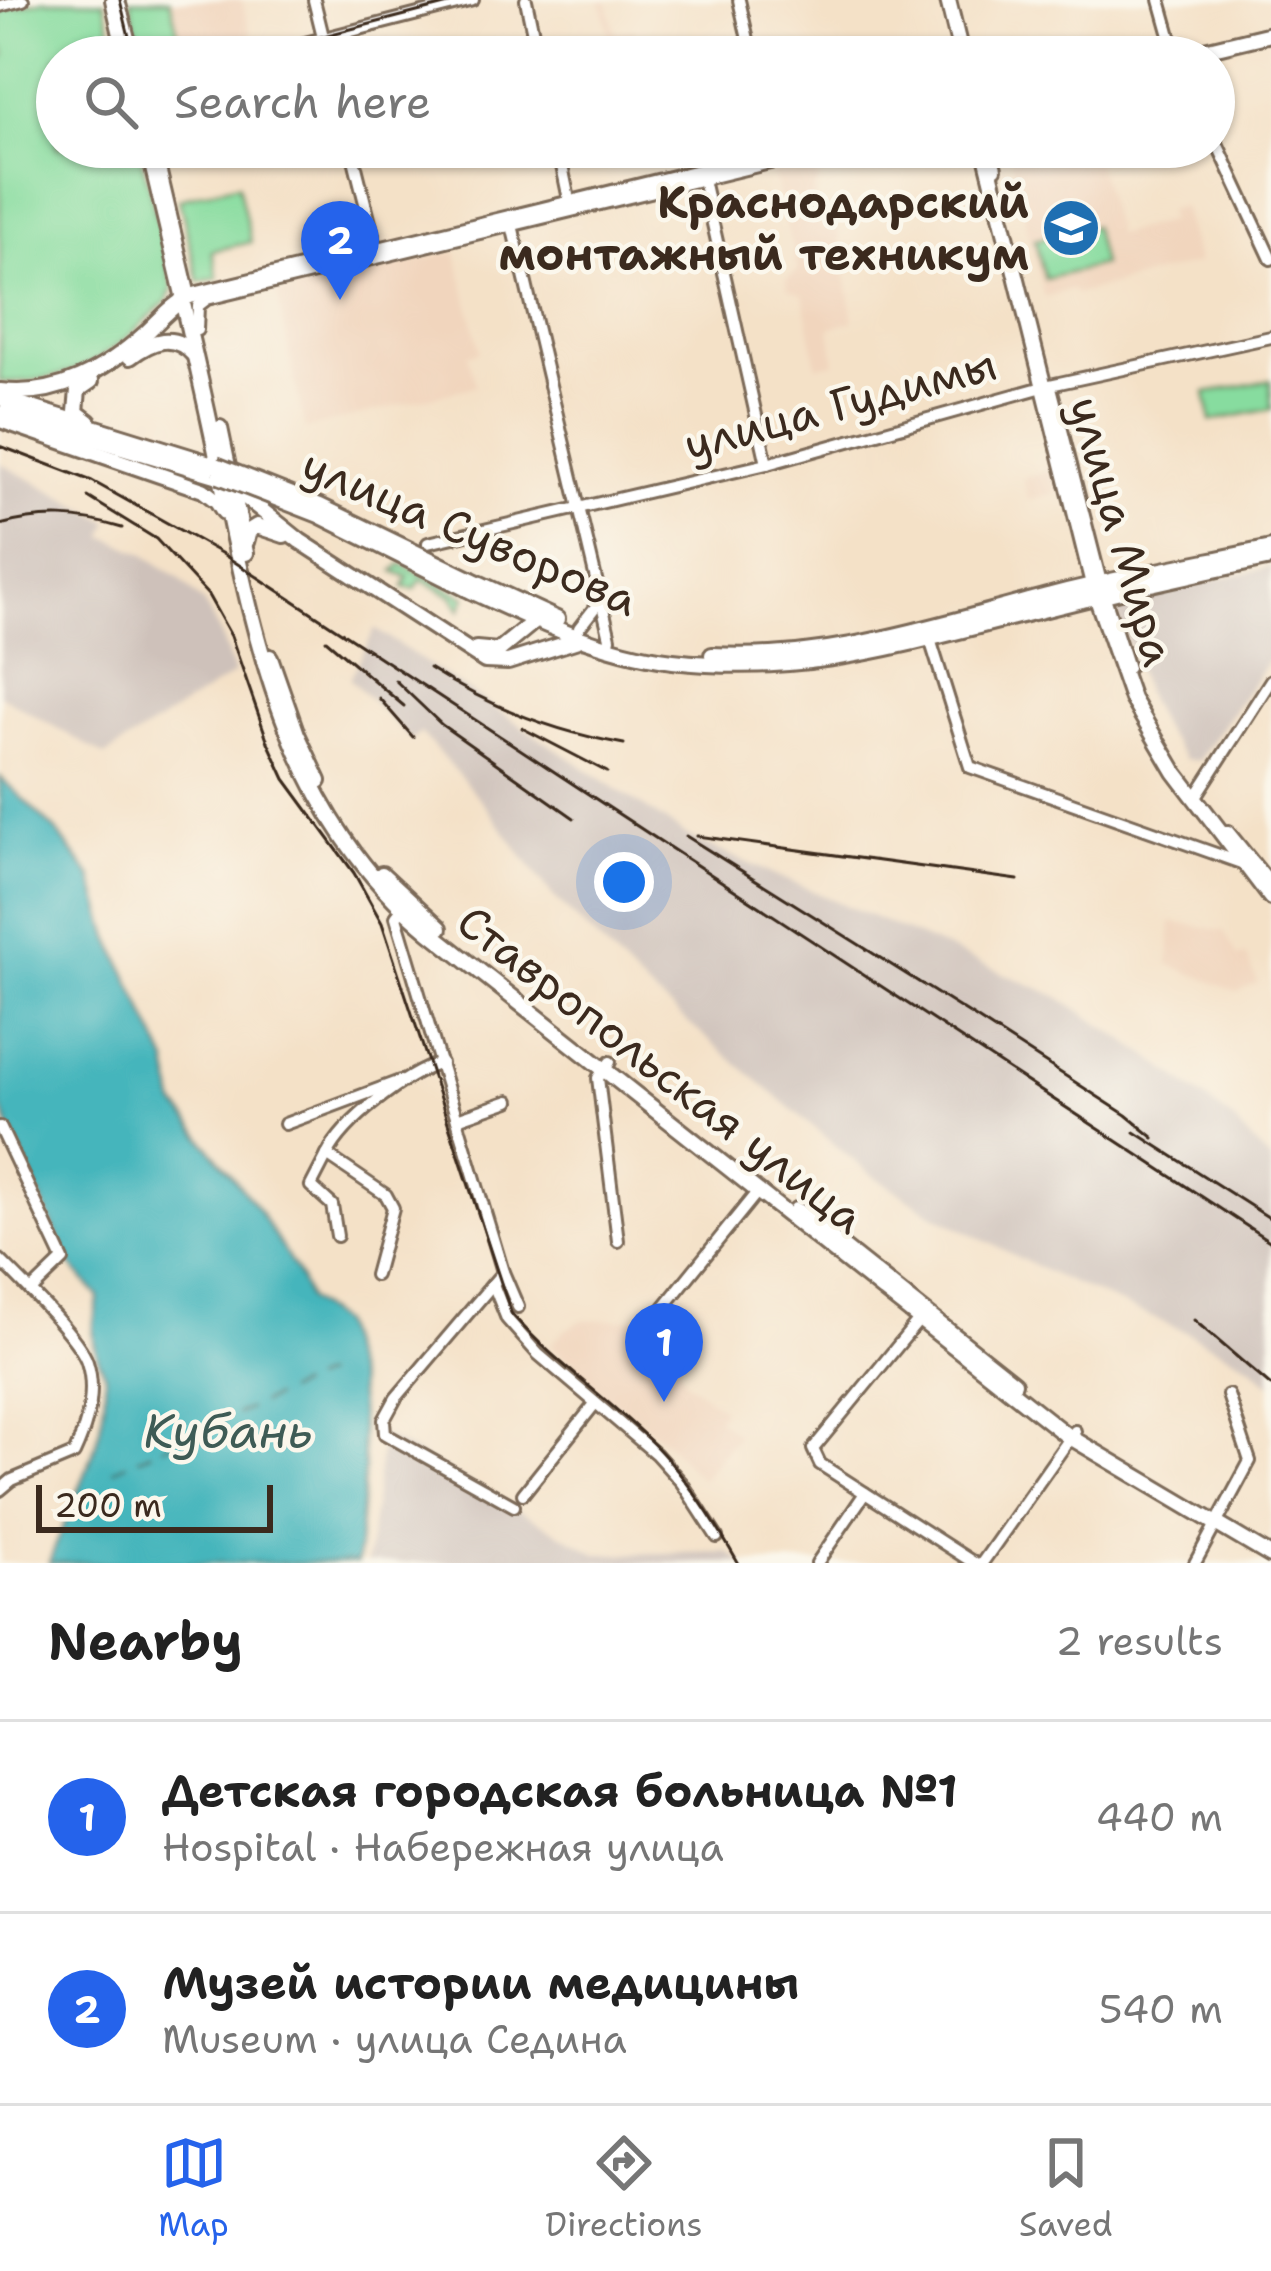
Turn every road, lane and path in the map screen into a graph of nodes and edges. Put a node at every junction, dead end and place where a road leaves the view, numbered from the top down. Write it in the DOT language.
graph roads {
  1 [pos="22,0"];
  2 [pos="115,0"];
  3 [pos="314,0"];
  4 [pos="473,0"];
  5 [pos="526,0"];
  6 [pos="739,0"];
  7 [pos="951,0"];
  8 [pos="1160,0"];
  9 [pos="0,4"];
  10 [pos="1271,34"];
  11 [pos="121,36"];
  12 [pos="127,36"];
  13 [pos="323,36"];
  14 [pos="335,36"];
  15 [pos="534,36"];
  16 [pos="747,36"];
  17 [pos="960,36"];
  18 [pos="1170,36"];
  19 [pos="1235,43"];
  20 [pos="155,168"];
  21 [pos="356,168"];
  22 [pos="562,168"];
  23 [pos="726,168"];
  24 [pos="993,168"];
  25 [pos="1229,168"];
  26 [pos="702,175"];
  27 [pos="571,208"];
  28 [pos="511,222"];
  29 [pos="378,254"];
  30 [pos="1271,259"];
  31 [pos="186,298"];
  32 [pos="197,330"];
  33 [pos="1271,337"];
  34 [pos="195,357"];
  35 [pos="1047,386"];
  36 [pos="0,395"];
  37 [pos="0,410"];
  38 [pos="0,420"];
  39 [pos="106,434"];
  40 [pos="767,464"];
  41 [pos="234,488"];
  42 [pos="578,508"];
  43 [pos="232,533"];
  44 [pos="300,541"];
  45 [pos="428,543"];
  46 [pos="1271,548"];
  47 [pos="246,553"];
  48 [pos="1271,558"];
  49 [pos="470,585"];
  50 [pos="1099,589"];
  51 [pos="600,601"];
  52 [pos="509,609"];
  53 [pos="540,617"];
  54 [pos="928,632"];
  55 [pos="580,634"];
  56 [pos="609,642"];
  57 [pos="501,653"];
  58 [pos="1271,680"];
  59 [pos="1197,795"];
  60 [pos="1259,869"];
  61 [pos="1271,884"];
  62 [pos="1271,898"];
  63 [pos="405,905"];
  64 [pos="441,1063"];
  65 [pos="607,1065"];
  66 [pos="406,1079"];
  67 [pos="509,1101"];
  68 [pos="457,1119"];
  69 [pos="285,1124"];
  70 [pos="0,1127"];
  71 [pos="327,1155"];
  72 [pos="758,1191"];
  73 [pos="337,1236"];
  74 [pos="618,1241"];
  75 [pos="0,1260"];
  76 [pos="503,1272"];
  77 [pos="375,1275"];
  78 [pos="493,1284"];
  79 [pos="32,1291"];
  80 [pos="518,1307"];
  81 [pos="919,1320"];
  82 [pos="647,1328"];
  83 [pos="1228,1394"];
  84 [pos="594,1405"];
  85 [pos="1073,1435"];
  86 [pos="0,1490"];
  87 [pos="865,1493"];
  88 [pos="523,1494"];
  89 [pos="514,1506"];
  90 [pos="1219,1520"];
  91 [pos="717,1537"];
  92 [pos="1271,1546"];
  93 [pos="1271,1556"];
  94 [pos="817,1563"];
  95 [pos="978,1563"];
  96 [pos="1195,1563"];
  1 -- 9 [label="street"];
  2 -- 11 [label="street"];
  2 -- 12 [label="street"];
  3 -- 13 [label="street"];
  4 -- 14 [label="street"];
  5 -- 15 [label="street"];
  6 -- 16 [label="street"];
  7 -- 17 [label="main road"];
  8 -- 18 [label="street"];
  10 -- 19 [label="main road"];
  20 -- 31 [label="street"];
  21 -- 29 [label="street"];
  22 -- 27 [label="street"];
  23 -- 26 [label="main road"];
  24 -- 35 [label="main road, улица Мира"];
  25 -- 30 [label="street"];
  26 -- 27 [label="main road"];
  26 -- 40 [label="street"];
  27 -- 28 [label="main road"];
  28 -- 29 [label="main road"];
  28 -- 42 [label="street"];
  29 -- 31 [label="main road"];
  29 -- 32 [label="street"];
  31 -- 32 [label="main road, Ставропольская улица"];
  31 -- 34 [label="main road, Ставропольская улица"];
  31 -- 36 [label="main road"];
  32 -- 41 [label="main road, Ставропольская улица"];
  33 -- 35 [label="street, улица Гудимы"];
  34 -- 39 [label="main road"];
  34 -- 43 [label="main road, Ставропольская улица"];
  35 -- 40 [label="street, улица Гудимы"];
  35 -- 50 [label="main road, улица Мира"];
  36 -- 39 [label="main road, улица Суворова"];
  37 -- 39 [label="main road, улица Суворова"];
  38 -- 43 [label="main road"];
  39 -- 49 [label="main road, улица Суворова, bridge"];
  40 -- 42 [label="street, улица Гудимы"];
  41 -- 44 [label="main road, улица Суворова"];
  41 -- 47 [label="main road, Ставропольская улица"];
  42 -- 45 [label="street, улица Гудимы"];
  42 -- 51 [label="street"];
  43 -- 63 [label="main road, Ставропольская улица"];
  44 -- 47 [label="main road"];
  44 -- 57 [label="main road, улица Суворова"];
  46 -- 50 [label="main road, улица Суворова"];
  47 -- 63 [label="main road, Ставропольская улица"];
  48 -- 50 [label="main road, улица Суворова"];
  49 -- 52 [label="main road, улица Суворова"];
  49 -- 53 [label="main road, улица Суворова"];
  50 -- 54 [label="main road, улица Суворова"];
  50 -- 59 [label="main road, улица Мира"];
  51 -- 55 [label="street"];
  51 -- 56 [label="street"];
  52 -- 53 [label="main road, улица Суворова"];
  52 -- 57 [label="main road"];
  53 -- 55 [label="main road, улица Суворова"];
  53 -- 57 [label="main road"];
  54 -- 56 [label="main road, улица Суворова"];
  54 -- 60 [label="street"];
  55 -- 56 [label="main road, улица Суворова"];
  55 -- 57 [label="main road"];
  58 -- 59 [label="street"];
  59 -- 60 [label="main road, улица Мира"];
  60 -- 61 [label="street, улица Мира"];
  60 -- 62 [label="main road, улица Мира"];
  63 -- 64 [label="street"];
  63 -- 65 [label="main road, Ставропольская улица"];
  64 -- 66 [label="street"];
  64 -- 68 [label="street"];
  65 -- 72 [label="main road, Ставропольская улица"];
  65 -- 74 [label="street"];
  65 -- 85 [label="main road, Ставропольская улица"];
  66 -- 69 [label="street"];
  66 -- 71 [label="street"];
  67 -- 68 [label="street"];
  68 -- 76 [label="street"];
  70 -- 79 [label="street"];
  71 -- 73 [label="street"];
  71 -- 77 [label="street"];
  72 -- 81 [label="main road, Ставропольская улица"];
  72 -- 82 [label="street"];
  75 -- 79 [label="street"];
  76 -- 78 [label="street"];
  76 -- 80 [label="street"];
  78 -- 84 [label="street"];
  78 -- 89 [label="street"];
  79 -- 86 [label="street"];
  81 -- 85 [label="main road, Ставропольская улица"];
  81 -- 87 [label="street"];
  83 -- 90 [label="street"];
  84 -- 88 [label="street"];
  84 -- 91 [label="street"];
  85 -- 90 [label="main road, Ставропольская улица"];
  85 -- 95 [label="street"];
  87 -- 94 [label="street"];
  87 -- 95 [label="street"];
  90 -- 92 [label="main road, Ставропольская улица"];
  90 -- 93 [label="main road, Ставропольская улица"];
  90 -- 96 [label="street"];
}
